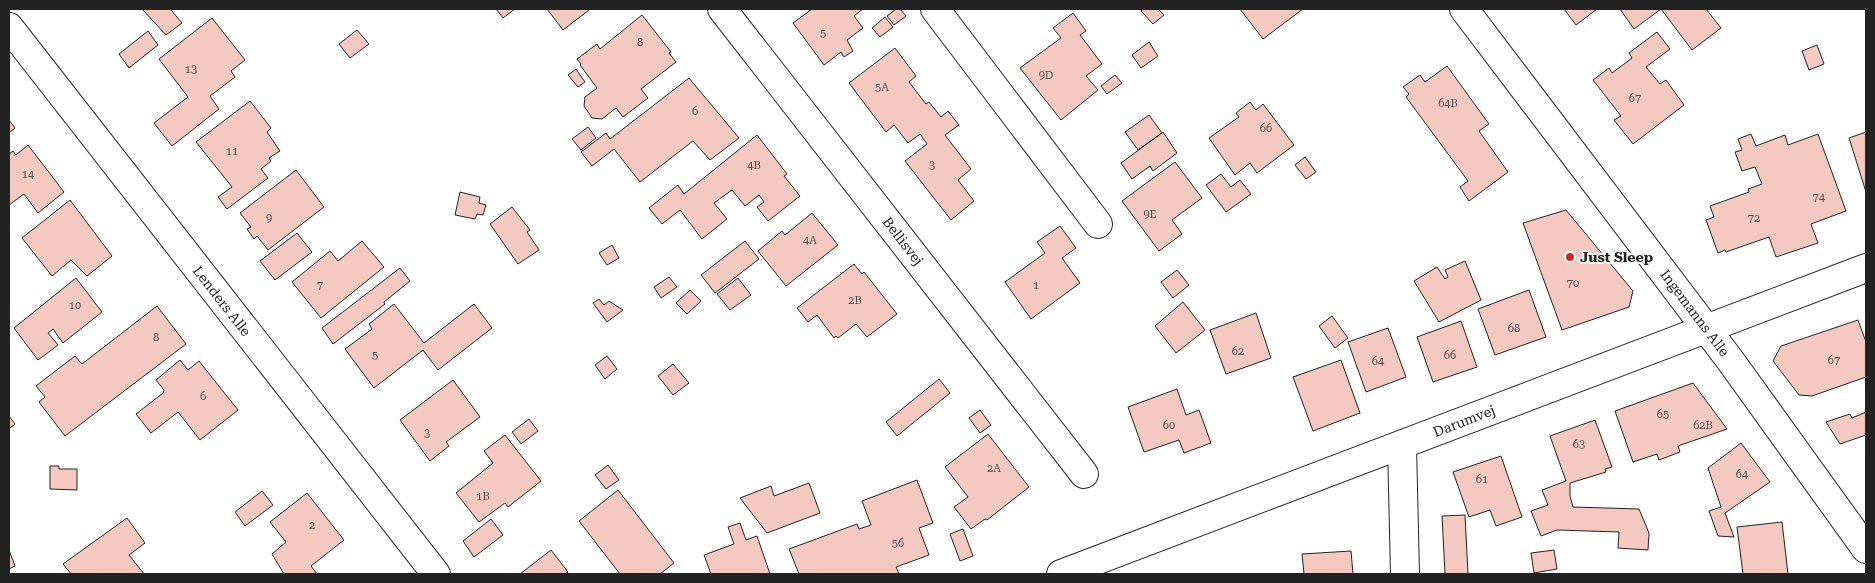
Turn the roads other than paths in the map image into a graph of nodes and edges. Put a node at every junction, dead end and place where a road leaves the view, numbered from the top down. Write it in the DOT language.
graph roads {
  1 [pos="722,9"];
  2 [pos="935,9"];
  3 [pos="1464,9"];
  4 [pos="9,27"];
  5 [pos="1098,224"];
  6 [pos="1866,268"];
  7 [pos="1706,328"];
  8 [pos="1402,445"];
  9 [pos="1084,474"];
  10 [pos="1866,549"];
  11 [pos="436,574"];
  12 [pos="1061,574"];
  13 [pos="1405,574"];
  1 -- 9 [label="street, Bellisvej"];
  2 -- 5 [label="street"];
  3 -- 7 [label="street, Ingemanns Alle"];
  4 -- 11 [label="street, Lenders Alle"];
  6 -- 7 [label="street, Darumvej"];
  7 -- 8 [label="street, Darumvej"];
  7 -- 10 [label="street, Ingemanns Alle"];
  8 -- 12 [label="street, Darumvej"];
  8 -- 13 [label="street"];
}
